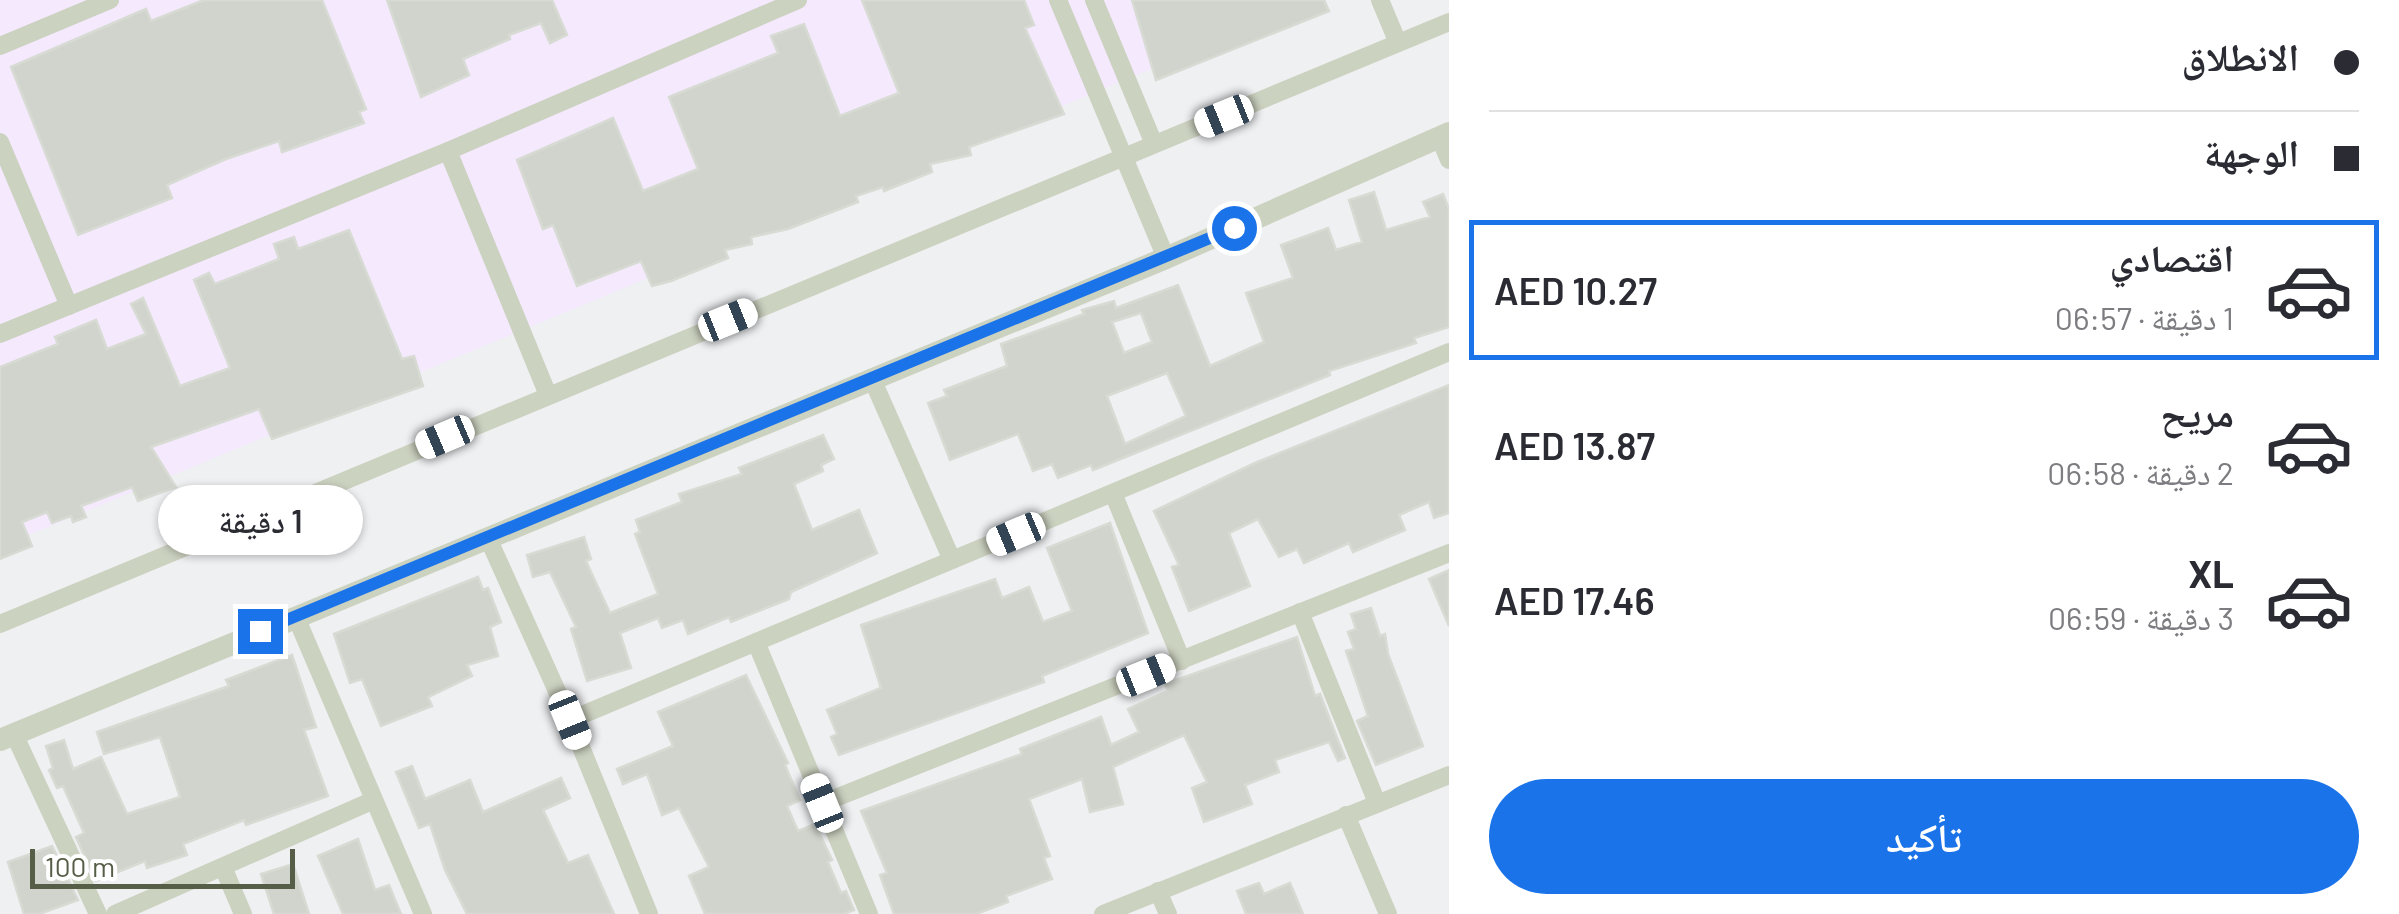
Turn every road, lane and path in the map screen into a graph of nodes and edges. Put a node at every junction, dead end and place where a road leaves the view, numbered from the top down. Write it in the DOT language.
graph roads {
  1 [pos="110,0"];
  2 [pos="798,0"];
  3 [pos="1058,0"];
  4 [pos="1094,0"];
  5 [pos="1380,0"];
  6 [pos="768,6"];
  7 [pos="1449,22"];
  8 [pos="1398,44"];
  9 [pos="0,46"];
  10 [pos="1444,134"];
  11 [pos="0,142"];
  12 [pos="1154,144"];
  13 [pos="448,151"];
  14 [pos="1123,157"];
  15 [pos="1449,160"];
  16 [pos="1166,258"];
  17 [pos="70,306"];
  18 [pos="0,334"];
  19 [pos="1449,352"];
  20 [pos="873,380"];
  21 [pos="548,395"];
  22 [pos="1112,493"];
  23 [pos="488,538"];
  24 [pos="1449,553"];
  25 [pos="952,560"];
  26 [pos="1300,612"];
  27 [pos="296,616"];
  28 [pos="0,624"];
  29 [pos="756,642"];
  30 [pos="1182,661"];
  31 [pos="570,720"];
  32 [pos="7,737"];
  33 [pos="1449,776"];
  34 [pos="374,800"];
  35 [pos="822,803"];
  36 [pos="1376,803"];
  37 [pos="1346,815"];
  38 [pos="223,866"];
  39 [pos="1158,891"];
  40 [pos="98,914"];
  41 [pos="115,914"];
  42 [pos="243,914"];
  43 [pos="423,914"];
  44 [pos="649,914"];
  45 [pos="869,914"];
  46 [pos="1103,914"];
  47 [pos="1168,914"];
  48 [pos="1388,914"];
  1 -- 9 [label="street"];
  2 -- 6 [label="street"];
  3 -- 14 [label="street"];
  4 -- 12 [label="street"];
  5 -- 8 [label="street"];
  6 -- 13 [label="street"];
  7 -- 8 [label="street"];
  8 -- 12 [label="street"];
  10 -- 15 [label="street"];
  10 -- 16 [label="street"];
  11 -- 17 [label="street"];
  12 -- 14 [label="street"];
  13 -- 17 [label="street"];
  13 -- 21 [label="street"];
  14 -- 16 [label="street"];
  14 -- 21 [label="street"];
  16 -- 20 [label="street"];
  17 -- 18 [label="street"];
  19 -- 22 [label="street"];
  20 -- 23 [label="street"];
  20 -- 25 [label="street"];
  21 -- 28 [label="street"];
  22 -- 25 [label="street"];
  22 -- 30 [label="street"];
  23 -- 27 [label="street"];
  23 -- 31 [label="street"];
  24 -- 26 [label="street"];
  25 -- 29 [label="street"];
  26 -- 30 [label="street"];
  26 -- 36 [label="street"];
  27 -- 32 [label="street"];
  27 -- 34 [label="street"];
  29 -- 31 [label="street"];
  29 -- 35 [label="street"];
  30 -- 35 [label="street"];
  31 -- 44 [label="street"];
  32 -- 40 [label="street"];
  33 -- 36 [label="street"];
  34 -- 38 [label="street"];
  34 -- 43 [label="street"];
  35 -- 45 [label="street"];
  36 -- 37 [label="street"];
  37 -- 39 [label="street"];
  37 -- 48 [label="street"];
  38 -- 41 [label="street"];
  38 -- 42 [label="street"];
  39 -- 46 [label="street"];
  39 -- 47 [label="street"];
}
